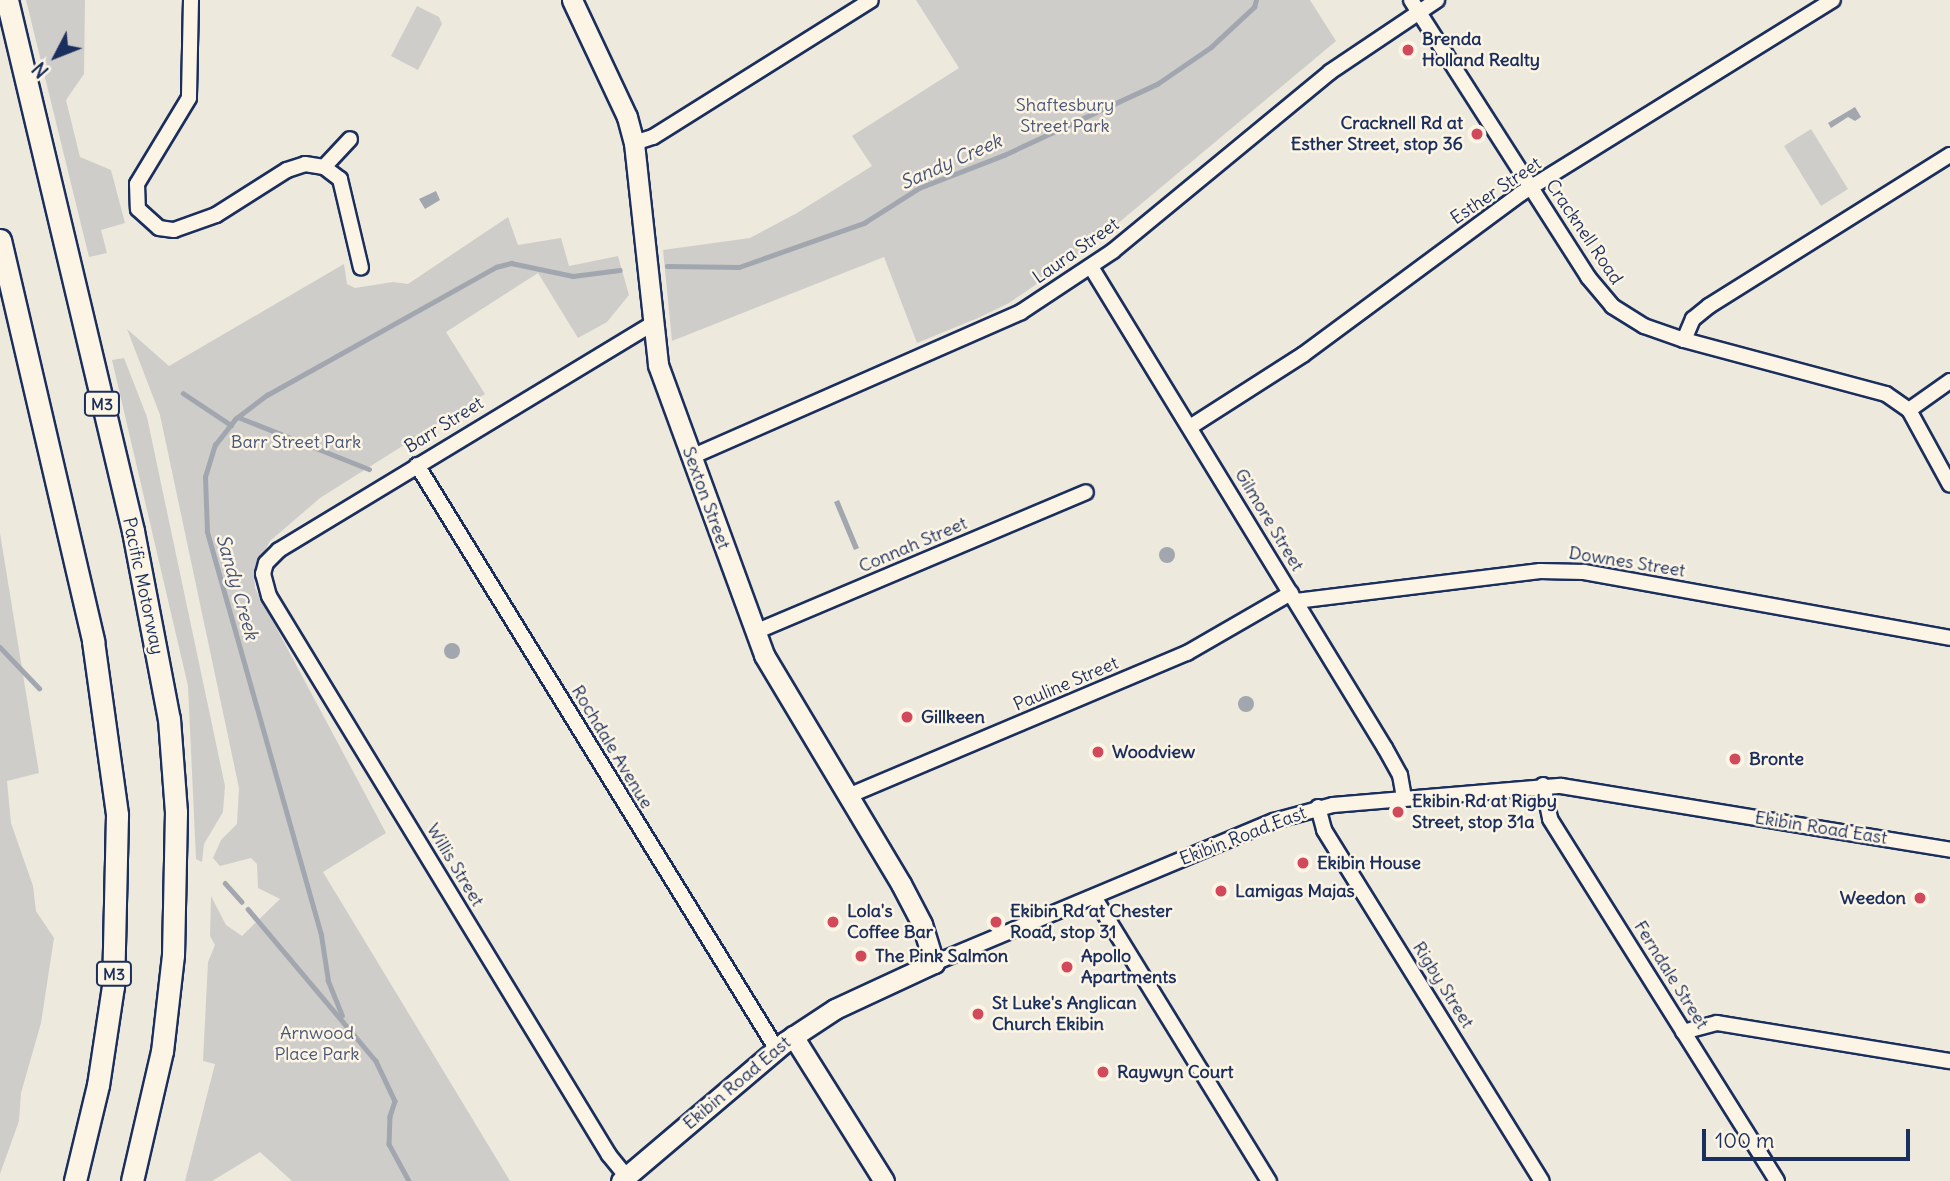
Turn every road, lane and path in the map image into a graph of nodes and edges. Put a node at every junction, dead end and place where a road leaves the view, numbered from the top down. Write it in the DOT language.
graph roads {
  1 [pos="7,0"];
  2 [pos="191,0"];
  3 [pos="572,0"];
  4 [pos="871,0"];
  5 [pos="1437,0"];
  6 [pos="1833,0"];
  7 [pos="1415,6"];
  8 [pos="350,139"];
  9 [pos="634,143"];
  10 [pos="1950,156"];
  11 [pos="324,167"];
  12 [pos="1531,188"];
  13 [pos="0,240"];
  14 [pos="1091,267"];
  15 [pos="361,268"];
  16 [pos="651,326"];
  17 [pos="1684,340"];
  18 [pos="1950,381"];
  19 [pos="1852,388"];
  20 [pos="1909,410"];
  21 [pos="1190,428"];
  22 [pos="691,457"];
  23 [pos="417,464"];
  24 [pos="1941,470"];
  25 [pos="1950,485"];
  26 [pos="1086,492"];
  27 [pos="264,568"];
  28 [pos="1294,597"];
  29 [pos="755,632"];
  30 [pos="1950,638"];
  31 [pos="1543,785"];
  32 [pos="848,796"];
  33 [pos="1404,798"];
  34 [pos="1318,807"];
  35 [pos="1950,850"];
  36 [pos="1094,897"];
  37 [pos="934,963"];
  38 [pos="1683,1032"];
  39 [pos="785,1042"];
  40 [pos="1950,1061"];
  41 [pos="623,1179"];
  42 [pos="75,1181"];
  43 [pos="132,1181"];
  44 [pos="884,1181"];
  45 [pos="1269,1181"];
  46 [pos="1542,1181"];
  47 [pos="1777,1181"];
  1 -- 43 [label="highway, Pacific Motorway / M3"];
  2 -- 11 [label="street"];
  3 -- 9 [label="main road, Sexton Street"];
  4 -- 9 [label="street"];
  5 -- 7 [label="street, Laura Street"];
  6 -- 12 [label="street, Esther Street"];
  7 -- 12 [label="street, Cracknell Road"];
  7 -- 14 [label="street, Laura Street"];
  8 -- 11 [label="street"];
  9 -- 16 [label="main road, Sexton Street"];
  10 -- 17 [label="street"];
  11 -- 15 [label="street"];
  12 -- 17 [label="street, Cracknell Road"];
  12 -- 21 [label="street, Esther Street"];
  13 -- 42 [label="highway, M3"];
  14 -- 21 [label="street, Gilmore Street"];
  14 -- 22 [label="street, Laura Street"];
  16 -- 22 [label="main road, Sexton Street"];
  16 -- 23 [label="street, Barr Street"];
  17 -- 19 [label="street, Cracknell Road"];
  18 -- 20 [label="street"];
  19 -- 20 [label="street, Cracknell Road"];
  19 -- 24 [label="street, Cracknell Road"];
  20 -- 24 [label="street, Cracknell Road"];
  21 -- 28 [label="street, Gilmore Street"];
  22 -- 29 [label="main road, Sexton Street"];
  23 -- 27 [label="street, Barr Street"];
  23 -- 39 [label="street, Rochdale Avenue"];
  24 -- 25 [label="street, Cracknell Road"];
  26 -- 29 [label="street, Connah Street"];
  27 -- 41 [label="street, Willis Street"];
  28 -- 30 [label="street, Downes Street"];
  28 -- 32 [label="street, Pauline Street"];
  28 -- 33 [label="street, Gilmore Street"];
  29 -- 32 [label="main road, Sexton Street"];
  31 -- 33 [label="street, Ekibin Road East"];
  31 -- 35 [label="street, Ekibin Road East"];
  31 -- 38 [label="street, Ferndale Street"];
  32 -- 37 [label="main road, Sexton Street"];
  33 -- 34 [label="street, Ekibin Road East"];
  34 -- 36 [label="street, Ekibin Road East"];
  34 -- 46 [label="street, Rigby Street"];
  36 -- 37 [label="street, Ekibin Road East"];
  36 -- 45 [label="street"];
  37 -- 39 [label="main road, Ekibin Road East"];
  38 -- 40 [label="street"];
  38 -- 47 [label="street, Ferndale Street"];
  39 -- 41 [label="main road, Ekibin Road East"];
  39 -- 44 [label="main road"];
}
